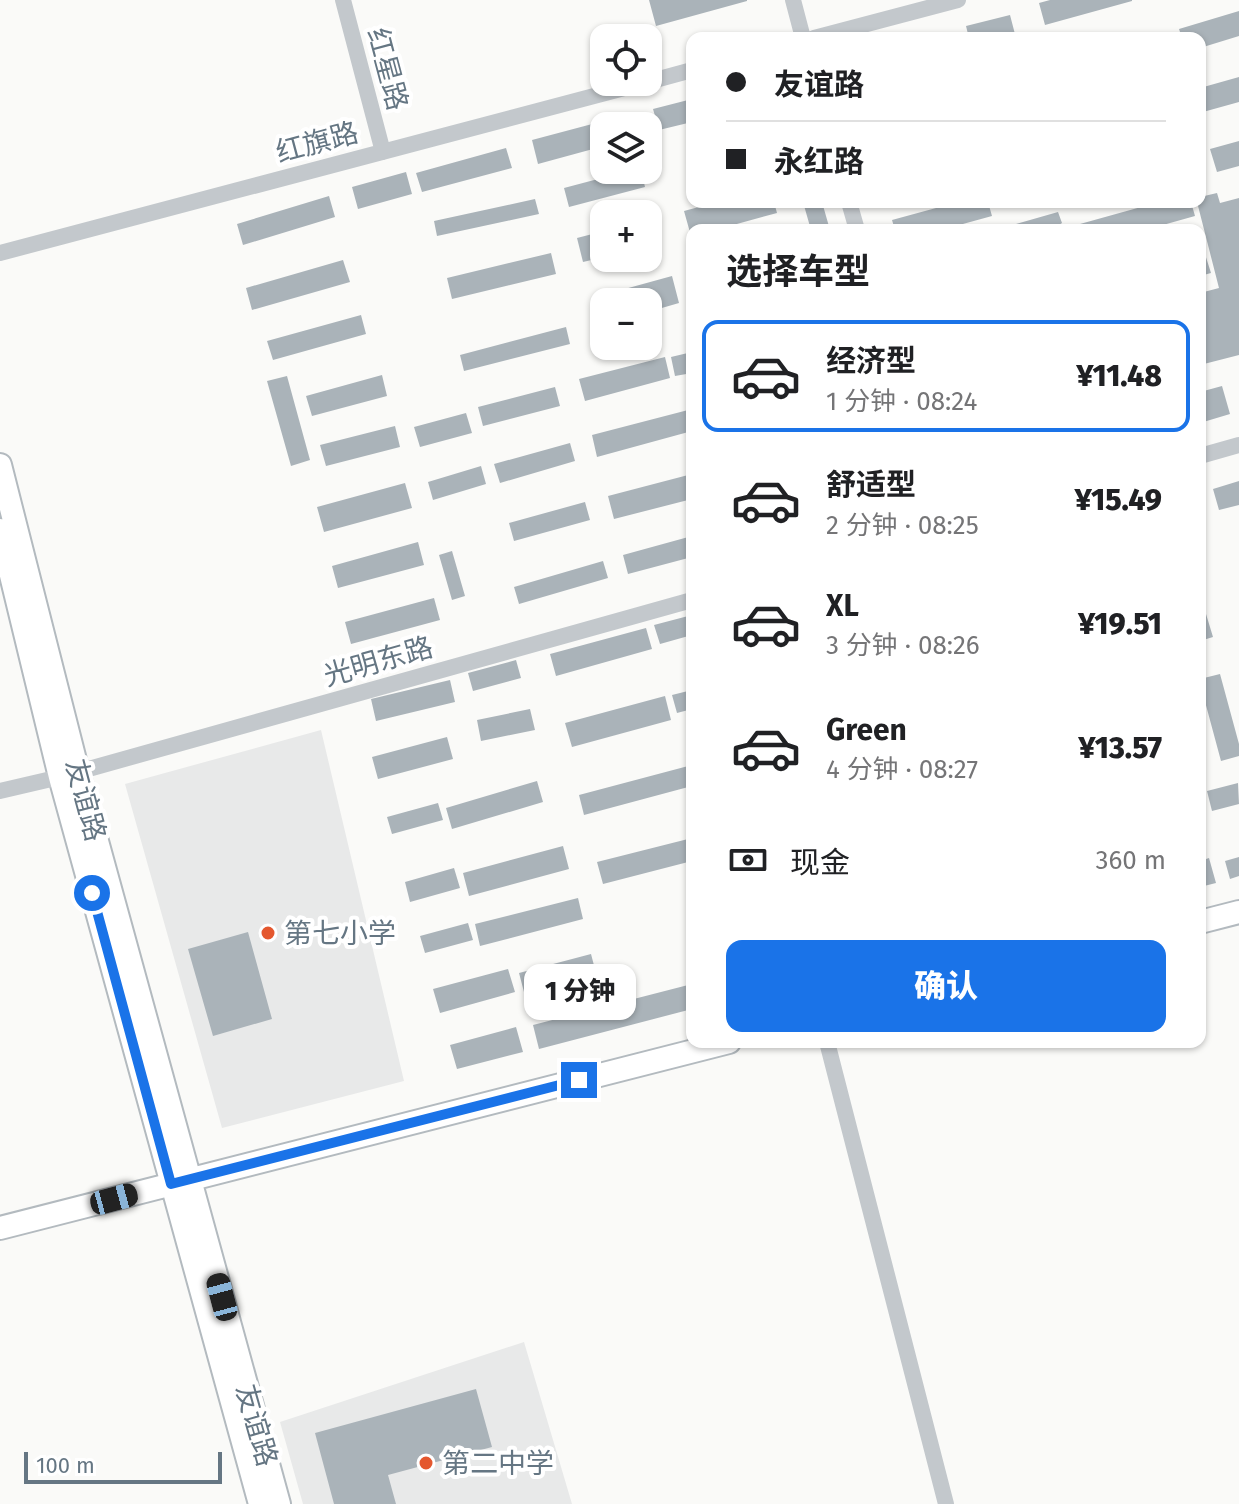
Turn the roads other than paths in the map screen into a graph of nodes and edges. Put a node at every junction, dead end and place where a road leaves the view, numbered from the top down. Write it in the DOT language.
graph roads {
  1 [pos="343,0"];
  2 [pos="793,0"];
  3 [pos="958,0"];
  4 [pos="801,32"];
  5 [pos="837,32"];
  6 [pos="686,72"];
  7 [pos="662,78"];
  8 [pos="595,96"];
  9 [pos="383,152"];
  10 [pos="0,253"];
  11 [pos="1239,445"];
  12 [pos="1206,454"];
  13 [pos="0,465"];
  14 [pos="0,530"];
  15 [pos="686,602"];
  16 [pos="69,774"];
  17 [pos="0,791"];
  18 [pos="1239,912"];
  19 [pos="1206,920"];
  20 [pos="705,1048"];
  21 [pos="829,1048"];
  22 [pos="180,1182"];
  23 [pos="0,1228"];
  24 [pos="260,1504"];
  25 [pos="279,1504"];
  26 [pos="946,1504"];
  1 -- 9 [label="street, 红星路"];
  2 -- 4 [label="street"];
  3 -- 5 [label="street"];
  6 -- 7 [label="street, 红旗路"];
  8 -- 9 [label="street, 红旗路"];
  9 -- 10 [label="street, 红旗路"];
  11 -- 12 [label="street"];
  13 -- 16 [label="main road, 友谊路"];
  14 -- 16 [label="main road, 友谊路"];
  15 -- 16 [label="street, 光明东路"];
  16 -- 17 [label="street, 光明东路"];
  16 -- 22 [label="main road, 友谊路"];
  18 -- 19 [label="main road"];
  20 -- 22 [label="main road"];
  21 -- 26 [label="street"];
  22 -- 23 [label="main road"];
  22 -- 24 [label="main road, 友谊路"];
  22 -- 25 [label="main road, 友谊路"];
}
